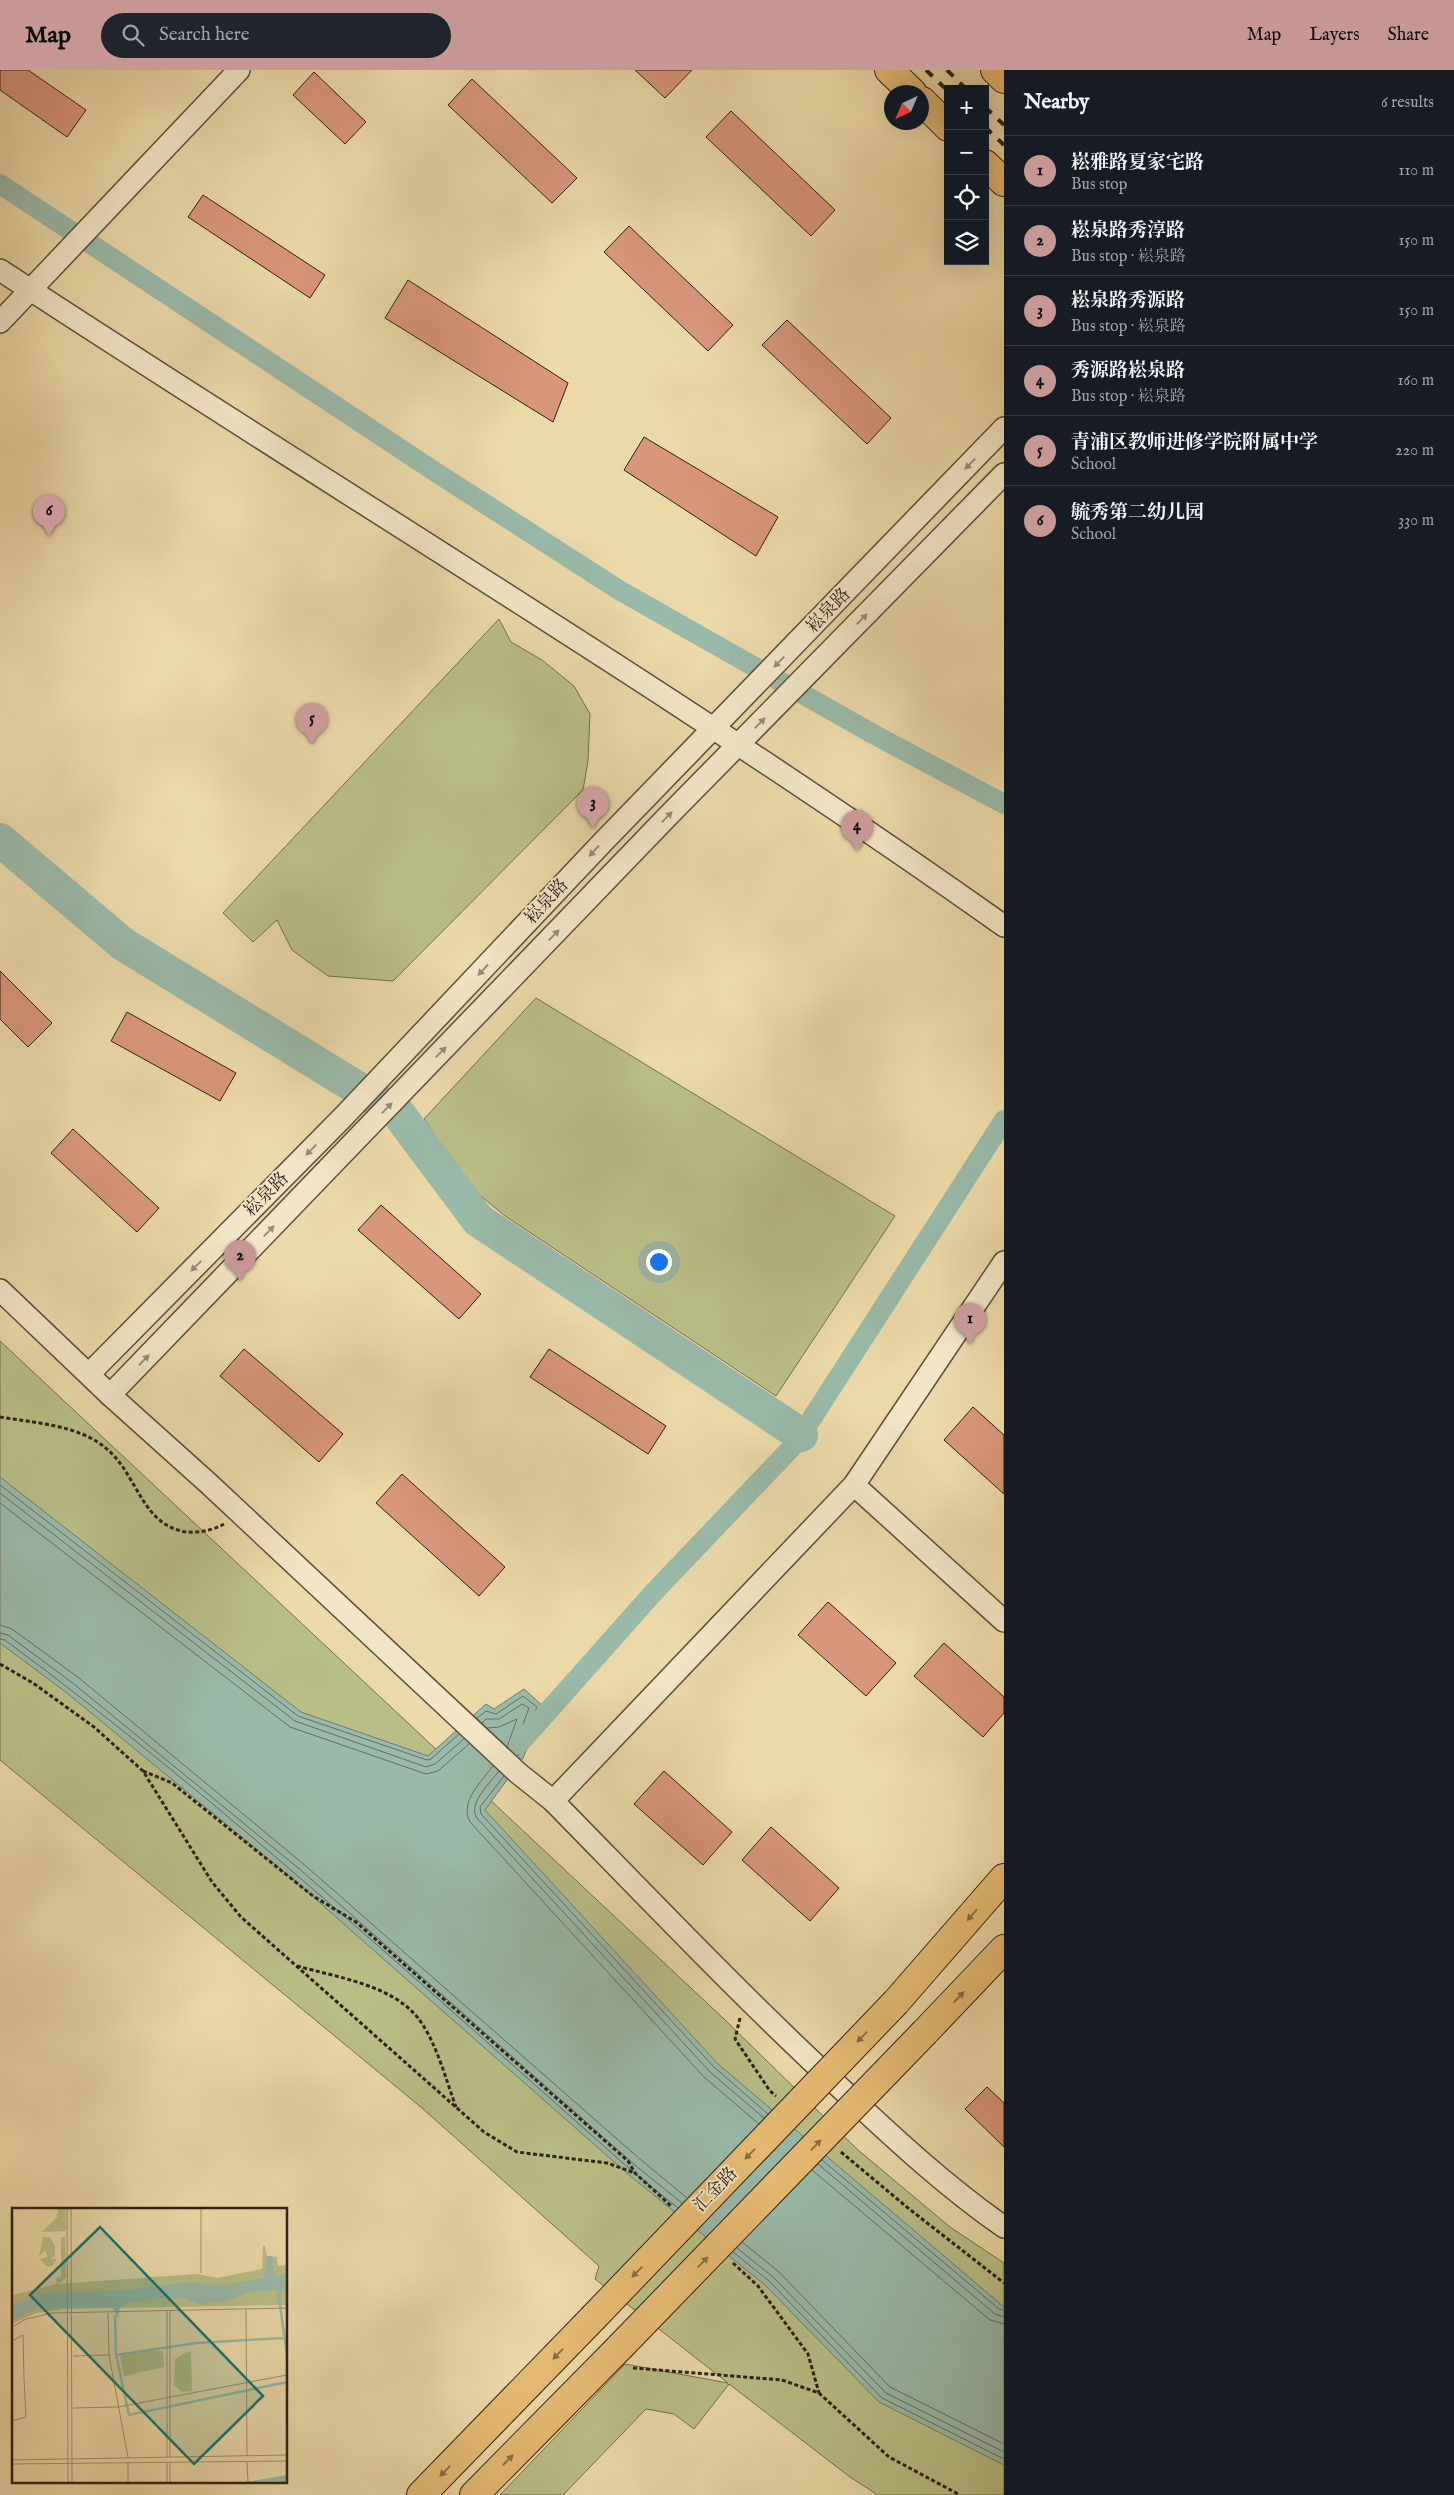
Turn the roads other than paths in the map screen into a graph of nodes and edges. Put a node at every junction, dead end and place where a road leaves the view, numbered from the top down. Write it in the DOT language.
graph roads {
  1 [pos="239,70"];
  2 [pos="890,70"];
  3 [pos="995,70"];
  4 [pos="1004,79"];
  5 [pos="905,85"];
  6 [pos="929,108"];
  7 [pos="944,123"];
  8 [pos="989,168"];
  9 [pos="1004,182"];
  10 [pos="0,270"];
  11 [pos="30,290"];
  12 [pos="0,322"];
  13 [pos="1004,428"];
  14 [pos="1004,474"];
  15 [pos="713,728"];
  16 [pos="739,744"];
  17 [pos="1004,926"];
  18 [pos="1004,1262"];
  19 [pos="0,1290"];
  20 [pos="89,1374"];
  21 [pos="110,1395"];
  22 [pos="854,1485"];
  23 [pos="1004,1621"];
  24 [pos="553,1801"];
  25 [pos="1004,1878"];
  26 [pos="1004,1949"];
  27 [pos="1004,2227"];
  28 [pos="421,2495"];
  29 [pos="474,2495"];
  1 -- 11 [label="street"];
  2 -- 5 [label="main road"];
  3 -- 4 [label="main road"];
  6 -- 7 [label="main road"];
  8 -- 9 [label="main road"];
  10 -- 11 [label="street"];
  11 -- 12 [label="street"];
  11 -- 15 [label="street"];
  13 -- 15 [label="street, 崧泉路, one-way"];
  16 -- 14 [label="street, 崧泉路, one-way"];
  15 -- 16 [label="street"];
  15 -- 20 [label="street, 崧泉路, one-way"];
  16 -- 17 [label="street"];
  21 -- 16 [label="street, 崧泉路, one-way"];
  18 -- 22 [label="street"];
  19 -- 20 [label="street"];
  20 -- 21 [label="street"];
  21 -- 24 [label="street"];
  22 -- 23 [label="street"];
  22 -- 24 [label="street"];
  24 -- 27 [label="street"];
  25 -- 28 [label="main road, 汇金路, one-way, bridge"];
  29 -- 26 [label="main road, one-way, bridge"];
}
